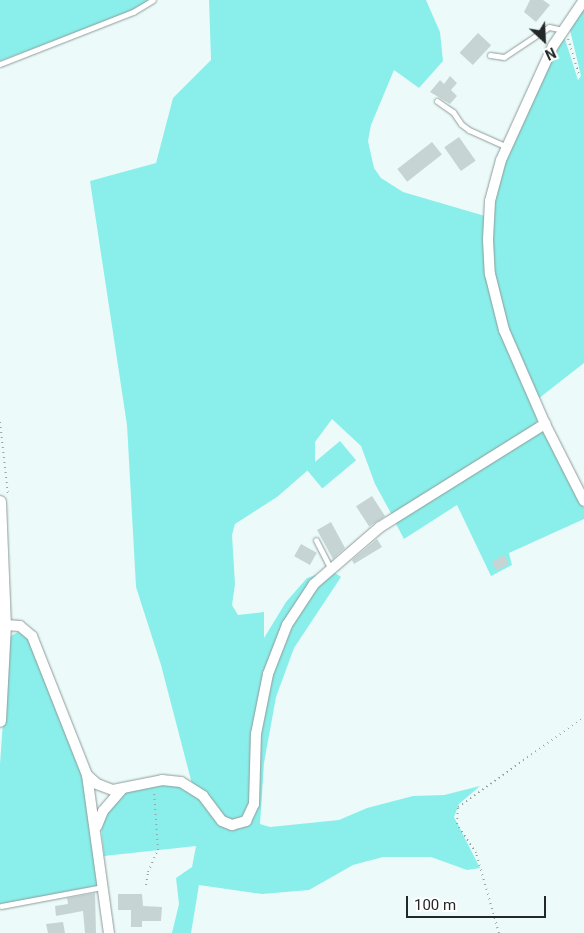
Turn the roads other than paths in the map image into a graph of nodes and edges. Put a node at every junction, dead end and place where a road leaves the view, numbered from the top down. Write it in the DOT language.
graph roads {
  1 [pos="153,0"];
  2 [pos="584,0"];
  3 [pos="563,30"];
  4 [pos="490,55"];
  5 [pos="0,64"];
  6 [pos="437,101"];
  7 [pos="508,147"];
  8 [pos="545,424"];
  9 [pos="584,501"];
  10 [pos="0,502"];
  11 [pos="316,540"];
  12 [pos="330,568"];
  13 [pos="5,625"];
  14 [pos="0,722"];
  15 [pos="87,774"];
  16 [pos="121,790"];
  17 [pos="96,828"];
  18 [pos="103,885"];
  19 [pos="1,906"];
  20 [pos="108,933"];
  1 -- 5 [label="lane"];
  2 -- 3 [label="street"];
  3 -- 4 [label="lane"];
  3 -- 7 [label="street"];
  6 -- 7 [label="lane"];
  7 -- 8 [label="street"];
  8 -- 9 [label="street"];
  8 -- 12 [label="street"];
  10 -- 13 [label="street"];
  11 -- 12 [label="lane"];
  12 -- 16 [label="street"];
  13 -- 14 [label="street"];
  13 -- 15 [label="street"];
  15 -- 16 [label="street"];
  15 -- 17 [label="street"];
  16 -- 17 [label="street"];
  17 -- 18 [label="street"];
  18 -- 19 [label="lane"];
  18 -- 20 [label="street"];
}
